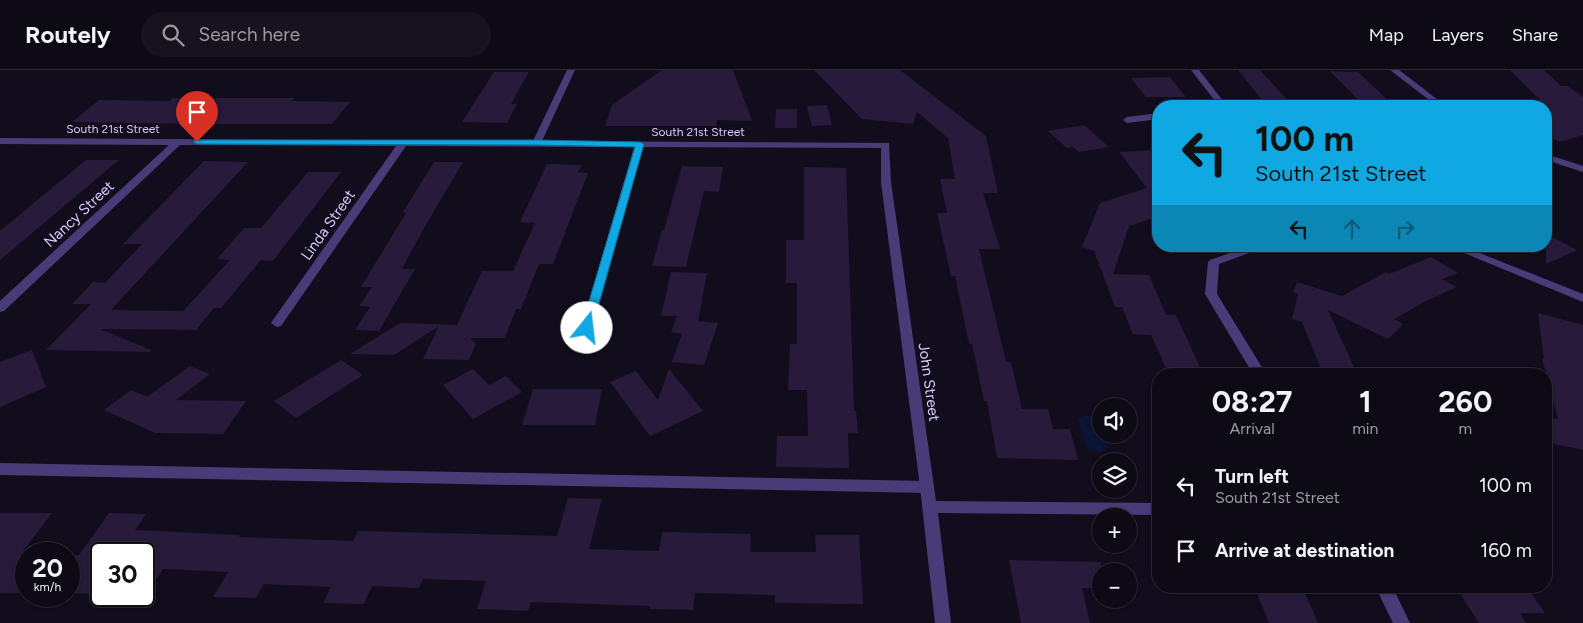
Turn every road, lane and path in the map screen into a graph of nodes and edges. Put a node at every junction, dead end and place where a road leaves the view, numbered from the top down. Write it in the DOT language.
graph roads {
  1 [pos="571,70"];
  2 [pos="1195,70"];
  3 [pos="1394,70"];
  4 [pos="1218,100"];
  5 [pos="1434,100"];
  6 [pos="1152,117"];
  7 [pos="1128,120"];
  8 [pos="0,140"];
  9 [pos="178,141"];
  10 [pos="537,142"];
  11 [pos="404,143"];
  12 [pos="640,144"];
  13 [pos="886,145"];
  14 [pos="1552,159"];
  15 [pos="1583,169"];
  16 [pos="1242,252"];
  17 [pos="1467,252"];
  18 [pos="1583,298"];
  19 [pos="0,308"];
  20 [pos="277,324"];
  21 [pos="587,328"];
  22 [pos="1256,368"];
  23 [pos="0,470"];
  24 [pos="927,487"];
  25 [pos="930,507"];
  26 [pos="1152,508"];
  27 [pos="1387,593"];
  28 [pos="943,623"];
  29 [pos="1402,623"];
  1 -- 10 [label="street"];
  2 -- 4 [label="street"];
  3 -- 5 [label="street"];
  6 -- 7 [label="street"];
  8 -- 9 [label="street, South 21st Street"];
  9 -- 11 [label="street, South 21st Street"];
  9 -- 19 [label="street, Nancy Street"];
  10 -- 11 [label="street, South 21st Street"];
  10 -- 12 [label="street, South 21st Street"];
  11 -- 20 [label="street, Linda Street"];
  12 -- 13 [label="street, South 21st Street"];
  12 -- 21 [label="street"];
  13 -- 24 [label="street, John Street"];
  14 -- 15 [label="street"];
  16 -- 22 [label="street"];
  17 -- 18 [label="street"];
  23 -- 24 [label="street"];
  24 -- 25 [label="street, John Street"];
  25 -- 26 [label="street"];
  25 -- 28 [label="street, John Street"];
  27 -- 29 [label="street"];
}
